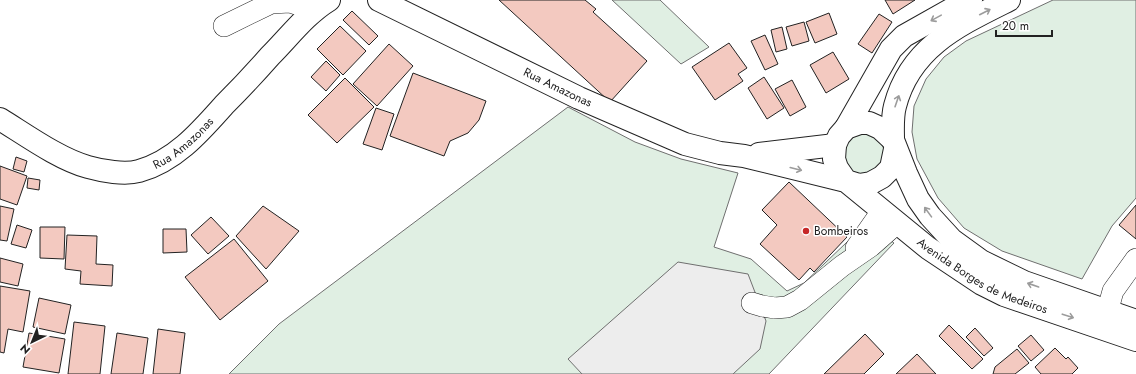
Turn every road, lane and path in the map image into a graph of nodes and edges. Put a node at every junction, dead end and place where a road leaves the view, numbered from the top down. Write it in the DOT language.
graph roads {
  1 [pos="379,0"];
  2 [pos="971,0"];
  3 [pos="1009,0"];
  4 [pos="322,5"];
  5 [pos="224,26"];
  6 [pos="0,119"];
  7 [pos="841,137"];
  8 [pos="894,144"];
  9 [pos="744,156"];
  10 [pos="846,181"];
  11 [pos="889,217"];
  12 [pos="1136,259"];
  13 [pos="752,303"];
  14 [pos="1105,319"];
  15 [pos="1136,321"];
  16 [pos="1136,340"];
  1 -- 9 [label="main road, Rua Amazonas"];
  2 -- 7 [label="main road, one-way"];
  8 -- 3 [label="main road, Avenida Borges de Medeiros, one-way"];
  4 -- 5 [label="street"];
  4 -- 6 [label="main road, Rua Amazonas"];
  7 -- 8 [label="main road"];
  7 -- 9 [label="main road"];
  7 -- 10 [label="main road"];
  8 -- 10 [label="main road"];
  14 -- 8 [label="main road, Avenida Borges de Medeiros, one-way"];
  9 -- 10 [label="main road, one-way"];
  10 -- 11 [label="main road, Avenida Borges de Medeiros"];
  11 -- 13 [label="street"];
  11 -- 14 [label="main road, Avenida Borges de Medeiros, one-way"];
  12 -- 14 [label="street"];
  14 -- 15 [label="main road, Avenida Borges de Medeiros"];
  14 -- 16 [label="main road, Avenida Borges de Medeiros"];
}
